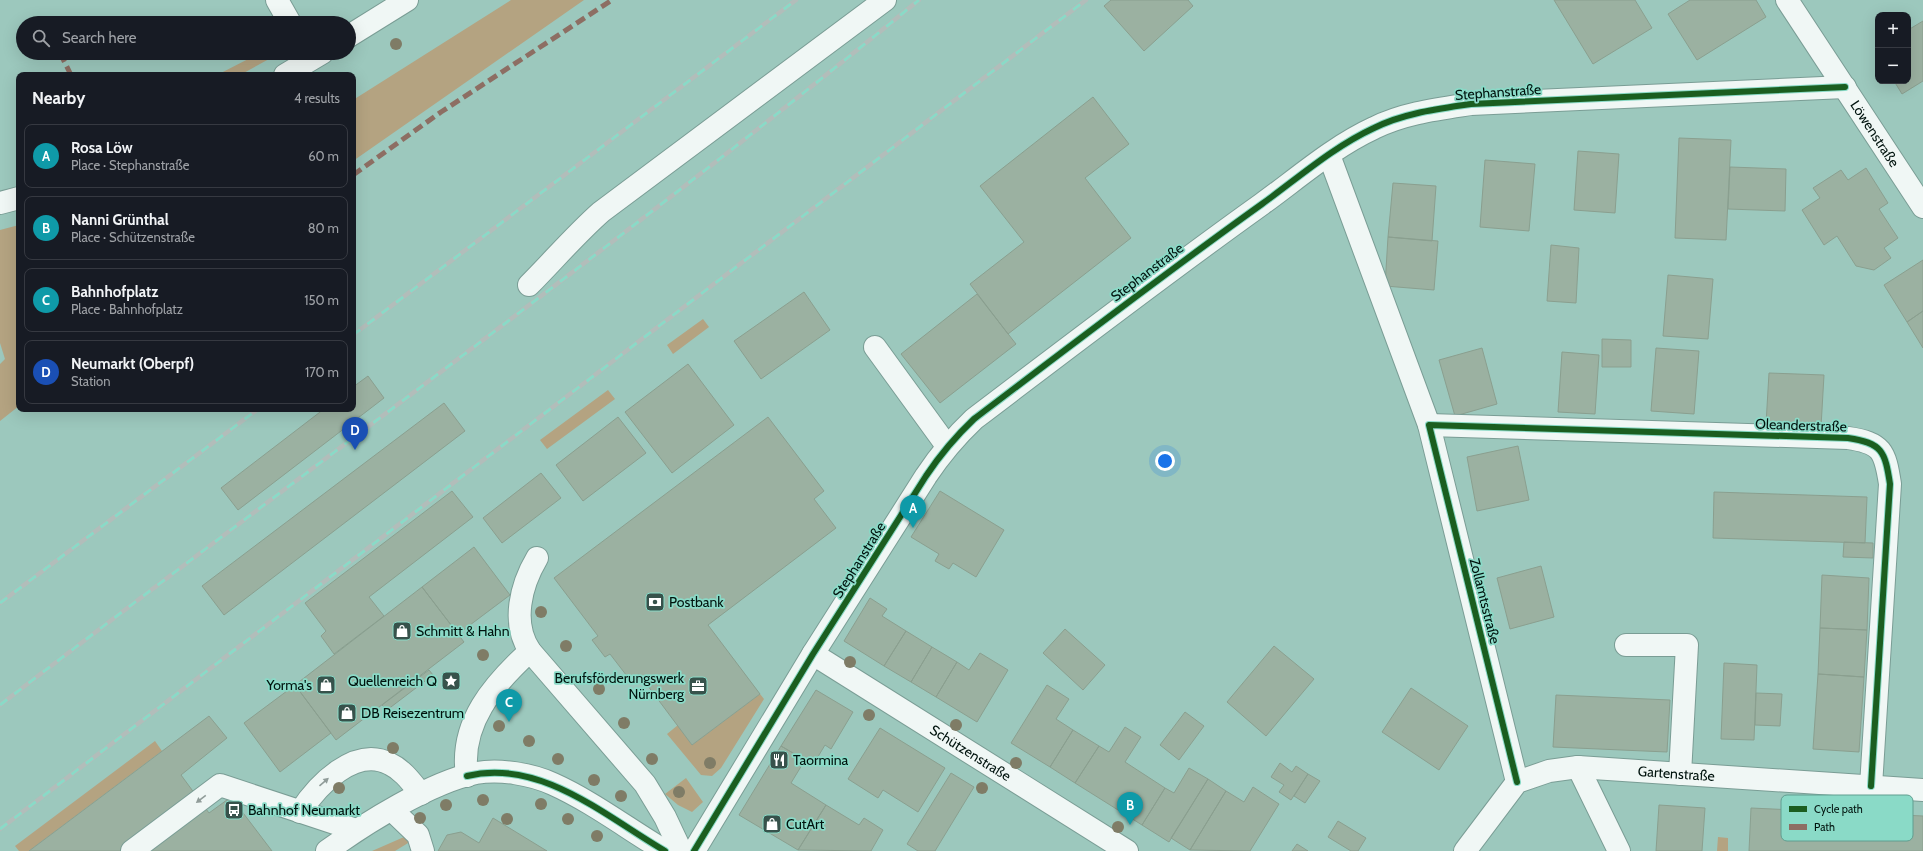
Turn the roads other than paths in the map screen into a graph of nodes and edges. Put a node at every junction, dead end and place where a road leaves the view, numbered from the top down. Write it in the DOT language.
graph roads {
  1 [pos="276,0"];
  2 [pos="407,0"];
  3 [pos="885,0"];
  4 [pos="1787,0"];
  5 [pos="286,16"];
  6 [pos="356,32"];
  7 [pos="307,60"];
  8 [pos="289,72"];
  9 [pos="1845,87"];
  10 [pos="1329,155"];
  11 [pos="16,199"];
  12 [pos="0,203"];
  13 [pos="1923,207"];
  14 [pos="529,285"];
  15 [pos="875,347"];
  16 [pos="1429,425"];
  17 [pos="947,446"];
  18 [pos="537,558"];
  19 [pos="1626,645"];
  20 [pos="530,651"];
  21 [pos="813,654"];
  22 [pos="1578,767"];
  23 [pos="1680,774"];
  24 [pos="466,776"];
  25 [pos="1517,782"];
  26 [pos="1871,786"];
  27 [pos="1923,790"];
  28 [pos="421,794"];
  29 [pos="392,810"];
  30 [pos="300,812"];
  31 [pos="356,830"];
  32 [pos="132,851"];
  33 [pos="327,851"];
  34 [pos="423,851"];
  35 [pos="665,851"];
  36 [pos="681,851"];
  37 [pos="694,851"];
  38 [pos="1127,851"];
  39 [pos="1465,851"];
  40 [pos="1619,851"];
  1 -- 5 [label="street"];
  2 -- 6 [label="street"];
  3 -- 14 [label="street"];
  4 -- 9 [label="street, Löwenstraße"];
  7 -- 8 [label="street"];
  9 -- 10 [label="street, Stephanstraße"];
  9 -- 13 [label="street, Löwenstraße"];
  10 -- 16 [label="street, Zollamtsstraße"];
  10 -- 17 [label="street, Stephanstraße"];
  11 -- 12 [label="street"];
  15 -- 17 [label="street"];
  16 -- 25 [label="street, Zollamtsstraße"];
  16 -- 26 [label="street, Oleanderstraße"];
  17 -- 21 [label="street, Stephanstraße"];
  18 -- 20 [label="street"];
  19 -- 23 [label="street"];
  20 -- 24 [label="street"];
  20 -- 36 [label="street"];
  21 -- 37 [label="street, Stephanstraße"];
  21 -- 38 [label="street, Schützenstraße"];
  22 -- 23 [label="street, Gartenstraße"];
  22 -- 25 [label="street, Gartenstraße"];
  22 -- 40 [label="street"];
  23 -- 26 [label="street, Gartenstraße"];
  24 -- 28 [label="street"];
  24 -- 35 [label="street"];
  25 -- 39 [label="street"];
  26 -- 27 [label="street, Gartenstraße"];
  28 -- 29 [label="street"];
  30 -- 28 [label="street, one-way"];
  29 -- 31 [label="street"];
  29 -- 34 [label="street"];
  30 -- 31 [label="street"];
  30 -- 32 [label="street, one-way"];
  31 -- 33 [label="street"];
}
